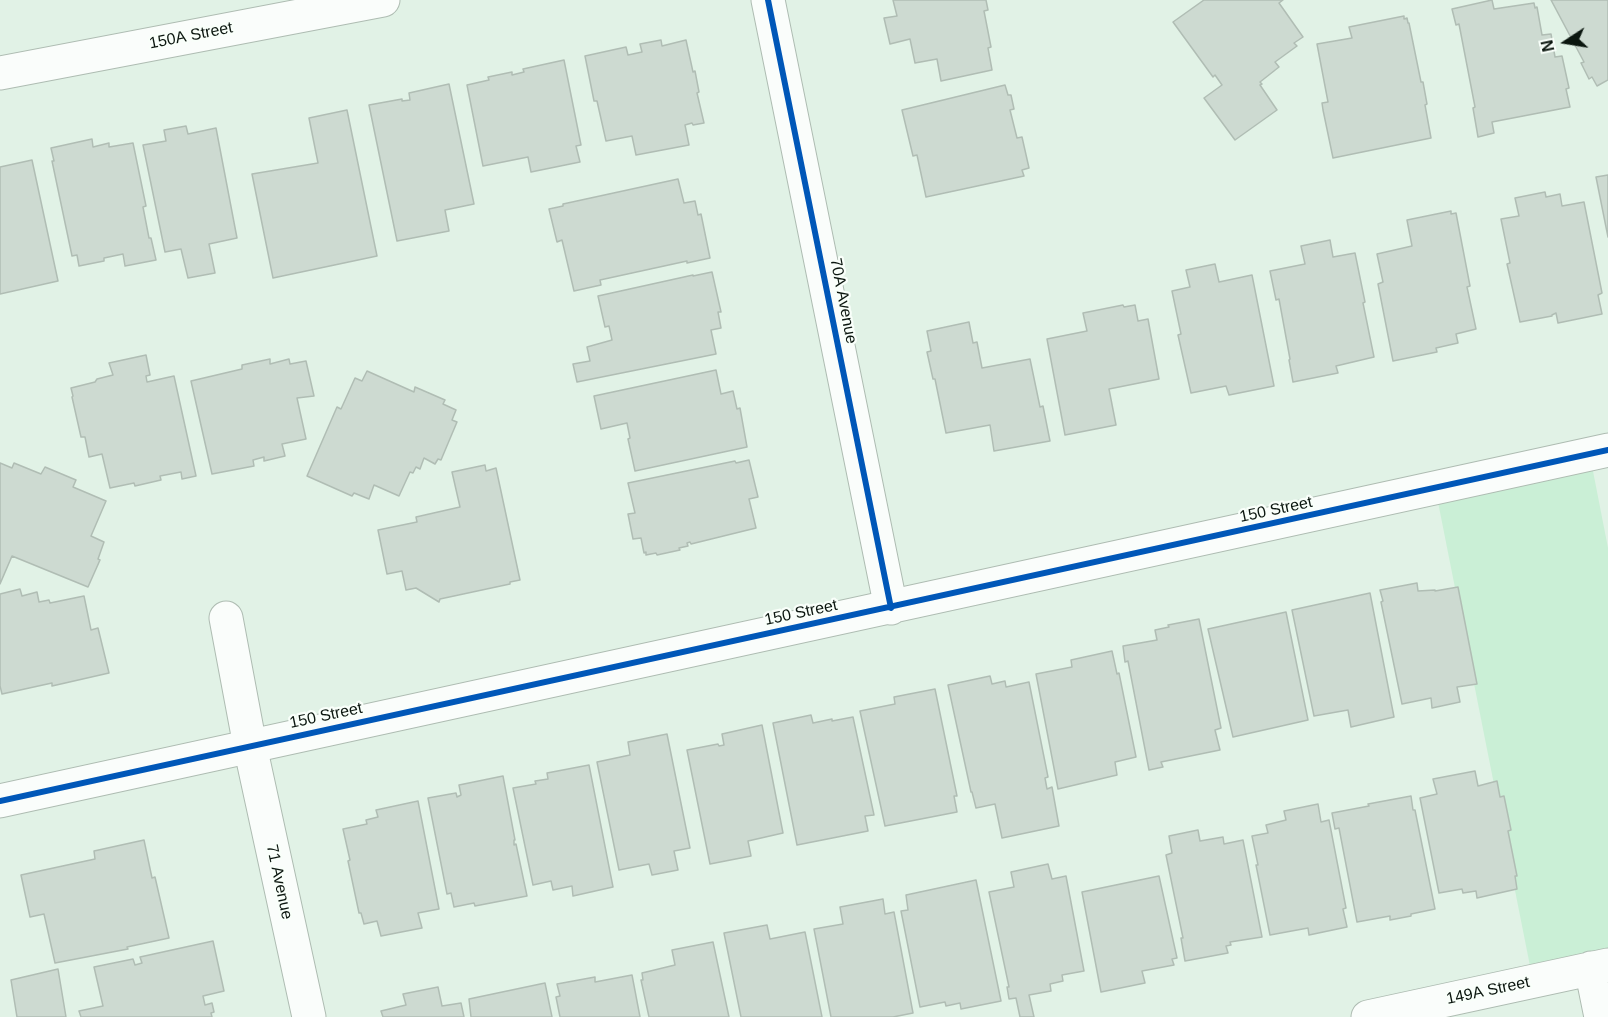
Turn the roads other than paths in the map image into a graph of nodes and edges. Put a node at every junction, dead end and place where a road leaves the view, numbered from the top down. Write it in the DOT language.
graph roads {
  1 [pos="383,0"];
  2 [pos="768,0"];
  3 [pos="0,73"];
  4 [pos="1608,450"];
  5 [pos="891,608"];
  6 [pos="226,618"];
  7 [pos="250,746"];
  8 [pos="0,801"];
  9 [pos="1600,966"];
  10 [pos="309,1017"];
  11 [pos="1368,1017"];
  12 [pos="1601,1017"];
  1 -- 3 [label="street, 150A Street"];
  2 -- 5 [label="street, 70A Avenue"];
  4 -- 5 [label="street, 150 Street"];
  5 -- 7 [label="street, 150 Street"];
  6 -- 7 [label="street"];
  7 -- 8 [label="street, 150 Street"];
  7 -- 10 [label="street, 71 Avenue"];
  9 -- 11 [label="street, 149A Street"];
  9 -- 12 [label="street"];
}
